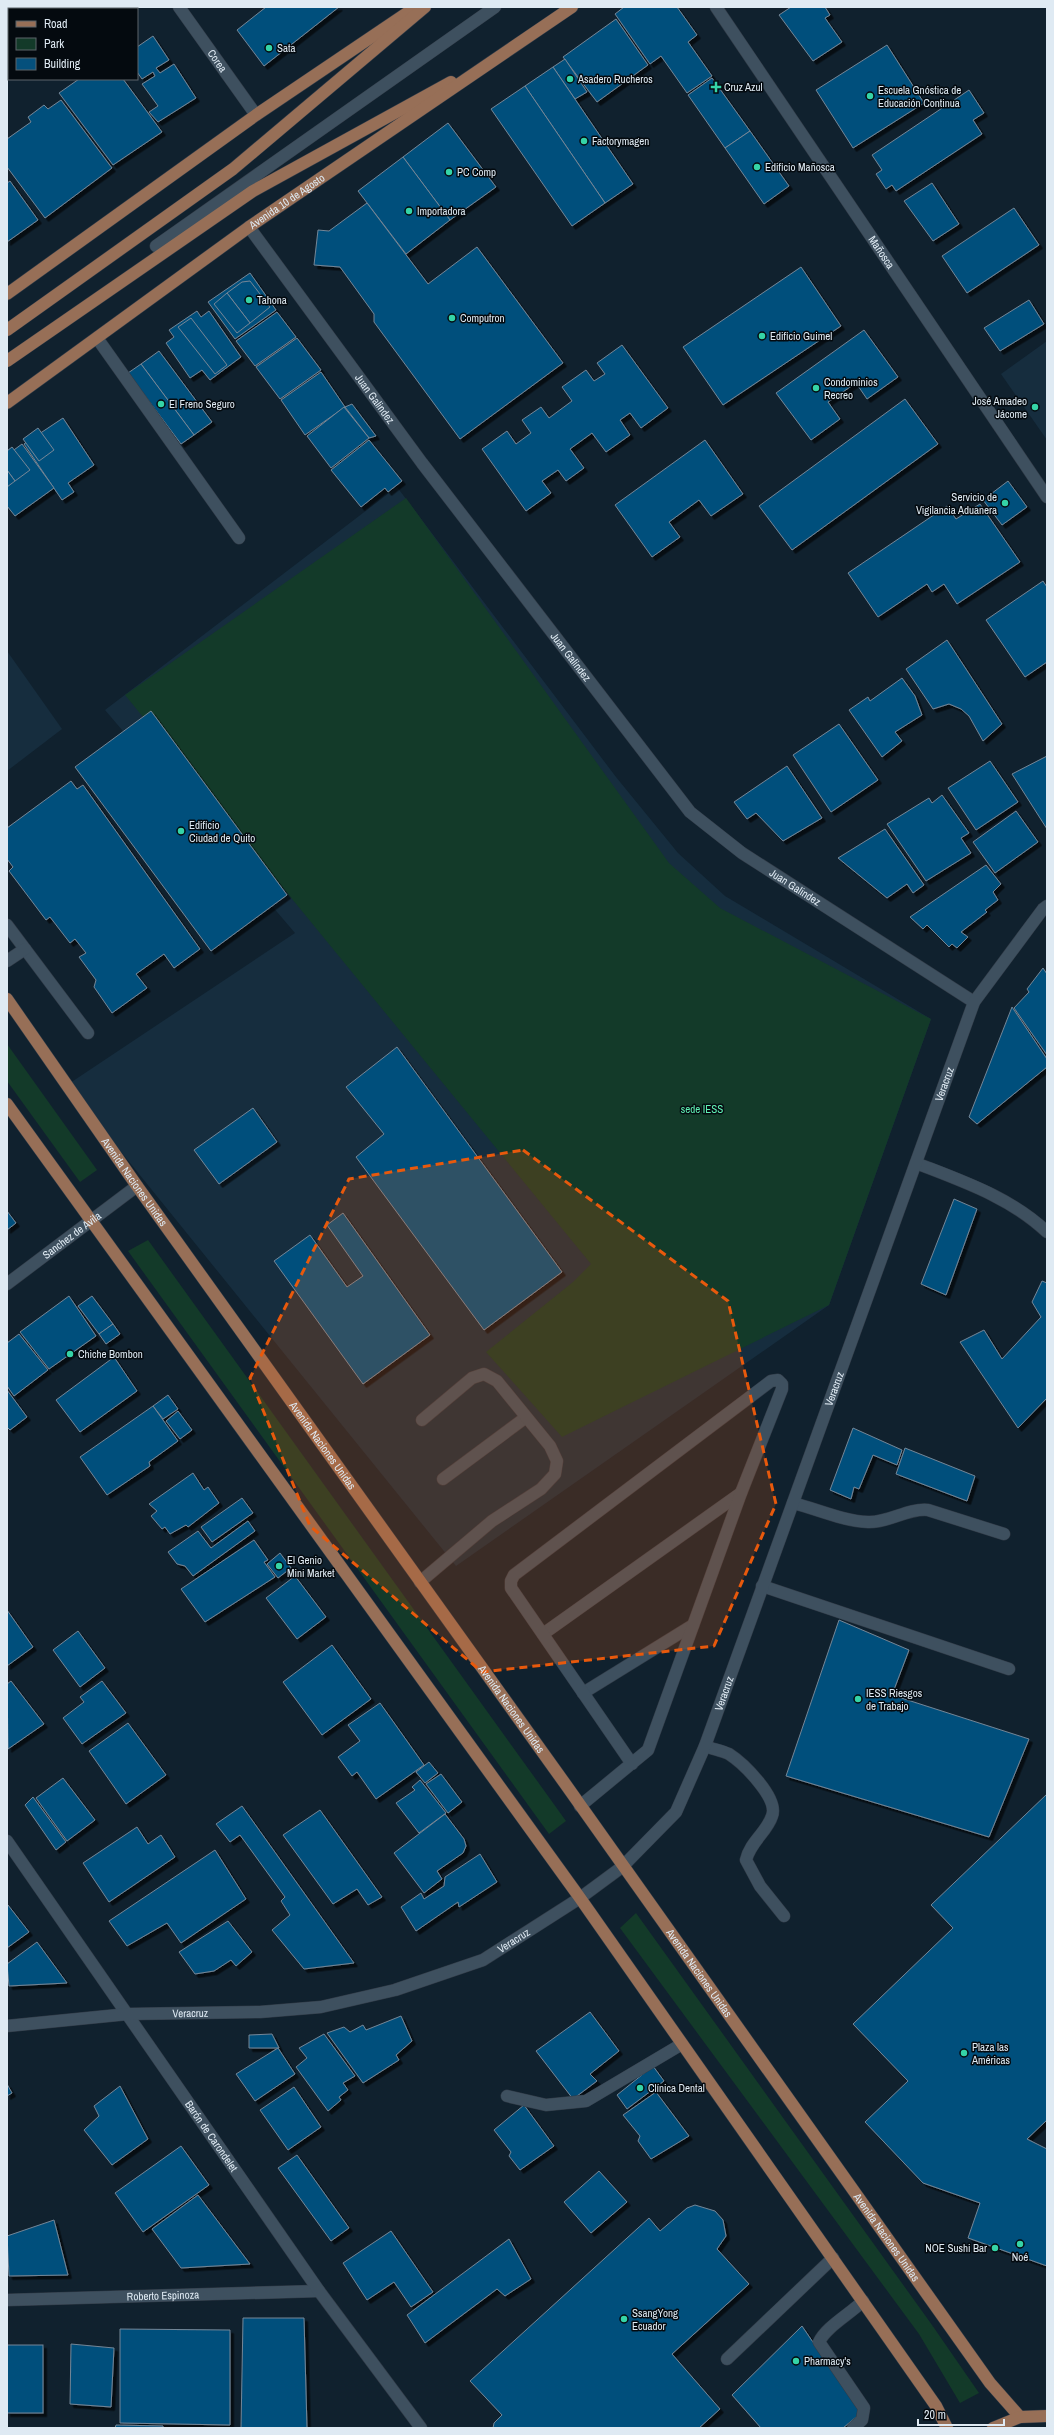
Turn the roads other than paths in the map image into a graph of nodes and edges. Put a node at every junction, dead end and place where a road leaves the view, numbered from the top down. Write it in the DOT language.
graph roads {
  1 [pos="179,7"];
  2 [pos="416,7"];
  3 [pos="425,7"];
  4 [pos="495,7"];
  5 [pos="572,7"];
  6 [pos="716,7"];
  7 [pos="517,45"];
  8 [pos="256,114"];
  9 [pos="249,227"];
  10 [pos="156,246"];
  11 [pos="7,294"];
  12 [pos="7,330"];
  13 [pos="97,338"];
  14 [pos="7,361"];
  15 [pos="7,403"];
  16 [pos="1047,497"];
  17 [pos="240,538"];
  18 [pos="1047,906"];
  19 [pos="7,925"];
  20 [pos="25,949"];
  21 [pos="7,961"];
  22 [pos="7,999"];
  23 [pos="974,1002"];
  24 [pos="88,1033"];
  25 [pos="7,1104"];
  26 [pos="916,1163"];
  27 [pos="137,1186"];
  28 [pos="90,1221"];
  29 [pos="1047,1232"];
  30 [pos="7,1284"];
  31 [pos="525,1418"];
  32 [pos="422,1420"];
  33 [pos="442,1479"];
  34 [pos="741,1493"];
  35 [pos="792,1503"];
  36 [pos="1004,1534"];
  37 [pos="420,1582"];
  38 [pos="762,1586"];
  39 [pos="693,1625"];
  40 [pos="542,1634"];
  41 [pos="1009,1669"];
  42 [pos="583,1693"];
  43 [pos="705,1746"];
  44 [pos="632,1764"];
  45 [pos="580,1806"];
  46 [pos="7,1841"];
  47 [pos="622,1867"];
  48 [pos="580,1898"];
  49 [pos="784,1916"];
  50 [pos="128,2014"];
  51 [pos="7,2026"];
  52 [pos="682,2044"];
  53 [pos="507,2096"];
  54 [pos="833,2258"];
  55 [pos="319,2291"];
  56 [pos="7,2300"];
  57 [pos="863,2301"];
  58 [pos="726,2359"];
  59 [pos="1047,2416"];
  60 [pos="1020,2417"];
  61 [pos="422,2428"];
  62 [pos="853,2428"];
  63 [pos="947,2428"];
  64 [pos="993,2428"];
  1 -- 8 [label="street, Corea"];
  2 -- 8 [label="main road"];
  3 -- 12 [label="main road"];
  4 -- 10 [label="street"];
  5 -- 7 [label="main road, Avenida 10 de Agosto"];
  6 -- 16 [label="street, Mañosca"];
  7 -- 9 [label="main road, Avenida 10 de Agosto"];
  7 -- 14 [label="main road"];
  8 -- 11 [label="main road"];
  9 -- 13 [label="main road, Avenida 10 de Agosto"];
  9 -- 23 [label="street, Juan Galindez"];
  13 -- 15 [label="main road, Avenida 10 de Agosto"];
  13 -- 17 [label="street"];
  18 -- 23 [label="street, Veracruz"];
  19 -- 20 [label="street"];
  20 -- 21 [label="street"];
  20 -- 24 [label="street"];
  22 -- 27 [label="main road, Avenida Naciones Unidas"];
  23 -- 26 [label="street, Veracruz"];
  25 -- 28 [label="main road"];
  26 -- 29 [label="street"];
  26 -- 35 [label="street, Veracruz"];
  27 -- 28 [label="street, Sanchez de Avila"];
  27 -- 37 [label="main road, Avenida Naciones Unidas"];
  28 -- 30 [label="street, Sanchez de Avila"];
  28 -- 48 [label="main road"];
  31 -- 32 [label="street"];
  31 -- 33 [label="street"];
  31 -- 37 [label="street"];
  34 -- 39 [label="street"];
  34 -- 40 [label="street"];
  34 -- 40 [label="street"];
  35 -- 36 [label="street"];
  35 -- 38 [label="street, Veracruz"];
  37 -- 45 [label="main road, Avenida Naciones Unidas"];
  38 -- 41 [label="street"];
  38 -- 43 [label="street, Veracruz"];
  39 -- 42 [label="street"];
  39 -- 44 [label="street"];
  40 -- 42 [label="street"];
  42 -- 44 [label="street"];
  43 -- 47 [label="street, Veracruz"];
  43 -- 49 [label="street"];
  44 -- 45 [label="street"];
  45 -- 47 [label="main road, Avenida Naciones Unidas"];
  46 -- 50 [label="street, Barón de Carondelet"];
  47 -- 48 [label="street, Veracruz"];
  47 -- 60 [label="main road, Avenida Naciones Unidas"];
  48 -- 50 [label="street, Veracruz"];
  48 -- 52 [label="main road"];
  50 -- 51 [label="street, Veracruz"];
  50 -- 55 [label="street, Barón de Carondelet"];
  52 -- 53 [label="street"];
  52 -- 54 [label="main road"];
  54 -- 57 [label="main road"];
  54 -- 58 [label="street"];
  55 -- 56 [label="street, Roberto Espinoza"];
  55 -- 61 [label="street, Barón de Carondelet"];
  57 -- 62 [label="street"];
  57 -- 63 [label="main road"];
  59 -- 60 [label="main road"];
  60 -- 64 [label="main road"];
}
